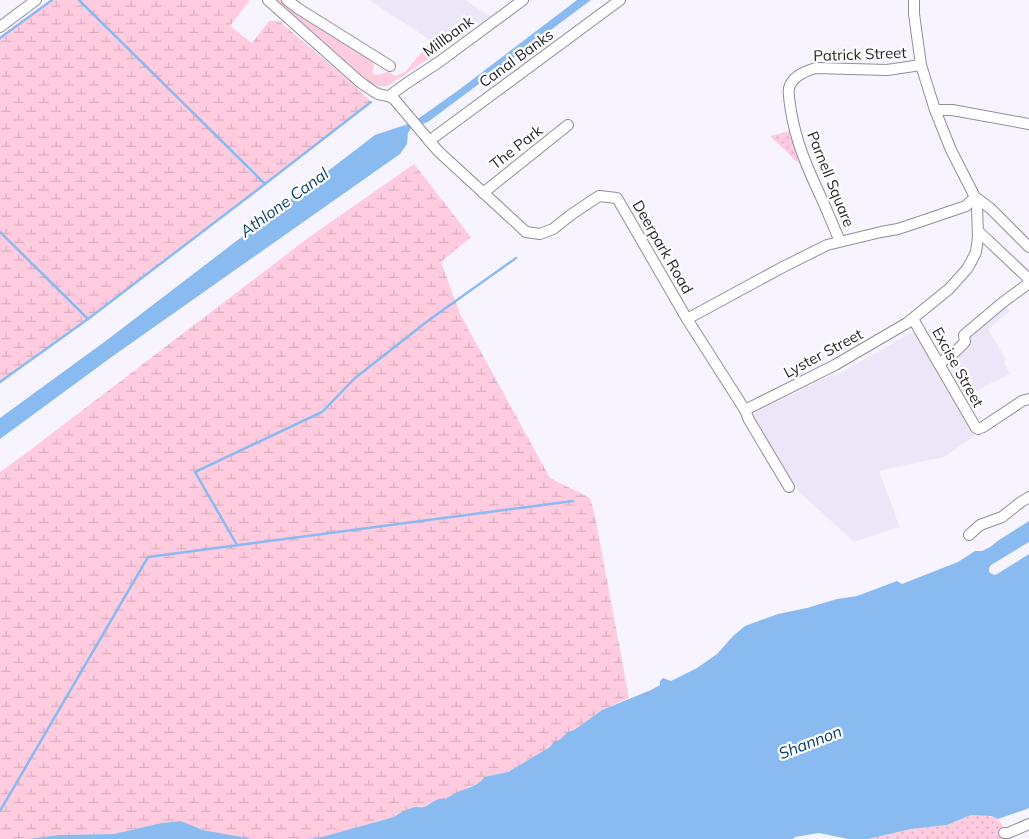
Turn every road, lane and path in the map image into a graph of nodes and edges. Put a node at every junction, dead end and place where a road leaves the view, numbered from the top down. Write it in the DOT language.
graph roads {
  1 [pos="36,0"];
  2 [pos="268,0"];
  3 [pos="287,0"];
  4 [pos="523,0"];
  5 [pos="620,0"];
  6 [pos="914,0"];
  7 [pos="0,27"];
  8 [pos="921,65"];
  9 [pos="390,66"];
  10 [pos="802,74"];
  11 [pos="389,96"];
  12 [pos="935,110"];
  13 [pos="1029,124"];
  14 [pos="568,125"];
  15 [pos="426,137"];
  16 [pos="483,193"];
  17 [pos="977,199"];
  18 [pos="978,231"];
  19 [pos="840,241"];
  20 [pos="1029,247"];
  21 [pos="1029,279"];
  22 [pos="1029,283"];
  23 [pos="687,319"];
  24 [pos="913,319"];
  25 [pos="939,364"];
  26 [pos="1029,399"];
  27 [pos="745,410"];
  28 [pos="789,487"];
  29 [pos="1029,497"];
  30 [pos="969,535"];
  31 [pos="1029,824"];
  32 [pos="1004,832"];
  1 -- 7 [label="street"];
  2 -- 11 [label="street"];
  3 -- 9 [label="street"];
  4 -- 11 [label="street, Millbank"];
  5 -- 15 [label="street, Canal Banks"];
  6 -- 8 [label="street"];
  8 -- 10 [label="street, Patrick Street"];
  8 -- 12 [label="street"];
  10 -- 19 [label="street, Parnell Square"];
  11 -- 15 [label="street, Deerpark Road"];
  12 -- 13 [label="street"];
  12 -- 17 [label="street"];
  14 -- 16 [label="street, The Park"];
  15 -- 16 [label="street, Deerpark Road"];
  16 -- 23 [label="street, Deerpark Road"];
  17 -- 18 [label="street, Lyster Street"];
  17 -- 19 [label="street, Parnell Square"];
  17 -- 20 [label="street"];
  18 -- 21 [label="street"];
  18 -- 24 [label="street, Lyster Street"];
  19 -- 23 [label="street, Parnell Square"];
  22 -- 25 [label="street"];
  23 -- 27 [label="street, Deerpark Road"];
  24 -- 25 [label="street, Excise Street"];
  24 -- 27 [label="street, Lyster Street"];
  25 -- 26 [label="street, Excise Street"];
  27 -- 28 [label="street, Deerpark Road"];
  29 -- 30 [label="street"];
  31 -- 32 [label="street"];
}
